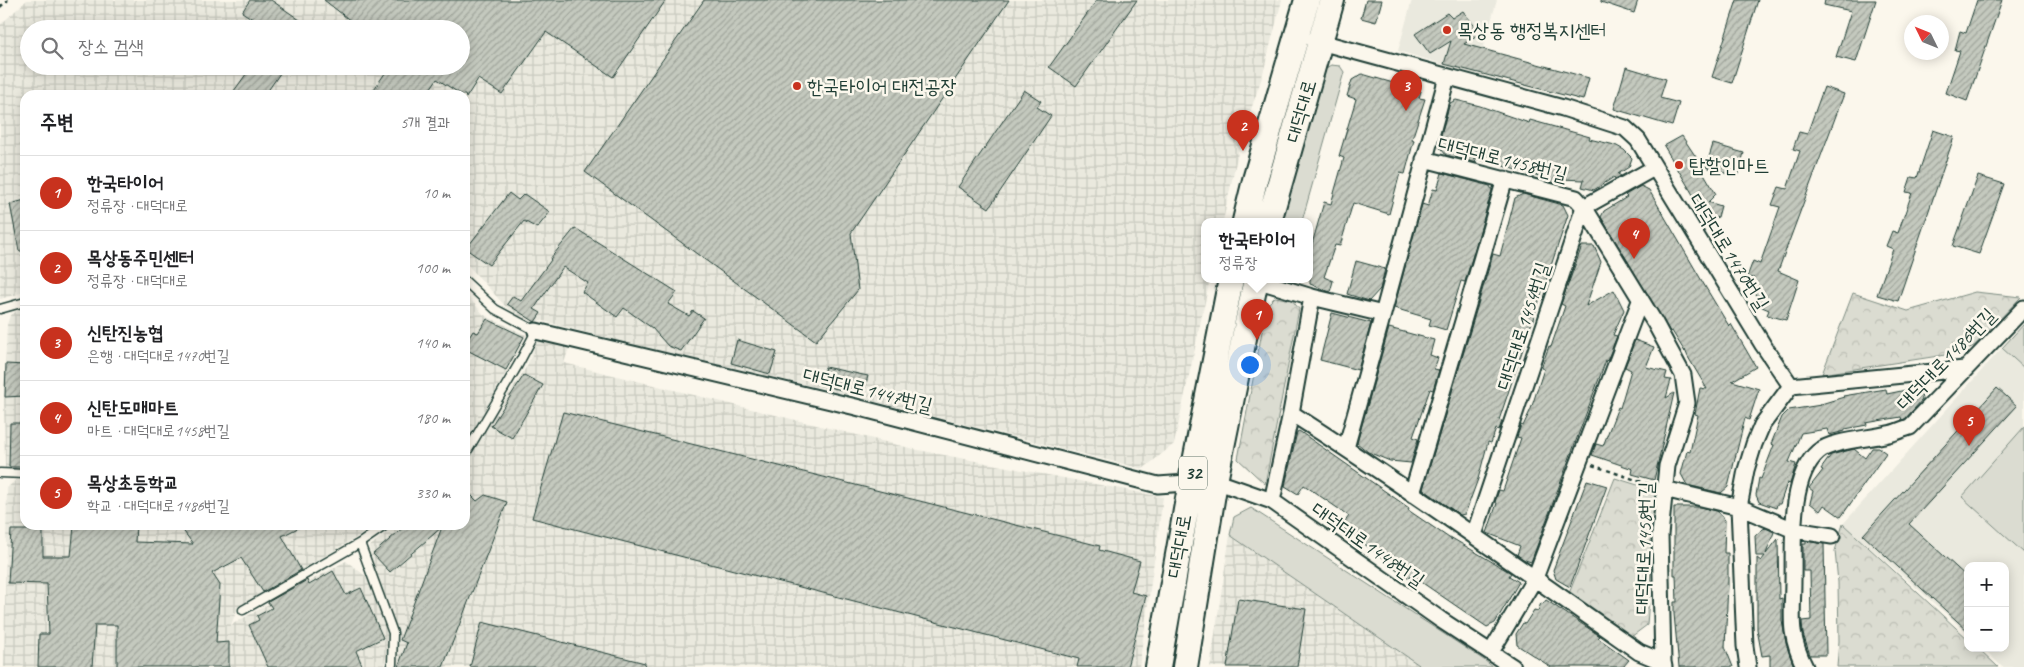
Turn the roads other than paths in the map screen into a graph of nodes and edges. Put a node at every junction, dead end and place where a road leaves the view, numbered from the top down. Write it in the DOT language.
graph roads {
  1 [pos="1307,0"];
  2 [pos="1332,0"];
  3 [pos="1298,36"];
  4 [pos="1321,43"];
  5 [pos="1446,77"];
  6 [pos="1424,159"];
  7 [pos="1654,168"];
  8 [pos="1505,179"];
  9 [pos="1584,207"];
  10 [pos="1246,218"];
  11 [pos="1270,218"];
  12 [pos="1230,283"];
  13 [pos="1255,283"];
  14 [pos="1266,283"];
  15 [pos="470,286"];
  16 [pos="1312,297"];
  17 [pos="1640,301"];
  18 [pos="20,303"];
  19 [pos="2024,308"];
  20 [pos="0,309"];
  21 [pos="1383,314"];
  22 [pos="536,331"];
  23 [pos="1964,369"];
  24 [pos="1791,386"];
  25 [pos="1292,414"];
  26 [pos="470,447"];
  27 [pos="1346,448"];
  28 [pos="0,474"];
  29 [pos="20,474"];
  30 [pos="1214,481"];
  31 [pos="1191,482"];
  32 [pos="1660,488"];
  33 [pos="1412,494"];
  34 [pos="1272,501"];
  35 [pos="1739,507"];
  36 [pos="379,530"];
  37 [pos="1794,530"];
  38 [pos="1474,535"];
  39 [pos="1832,536"];
  40 [pos="360,544"];
  41 [pos="1534,578"];
  42 [pos="243,610"];
  43 [pos="1491,652"];
  44 [pos="392,664"];
  45 [pos="1663,665"];
  46 [pos="1158,667"];
  47 [pos="1185,667"];
  48 [pos="1513,667"];
  49 [pos="1748,667"];
  50 [pos="1805,667"];
  1 -- 3 [label="main road, 대덕대로"];
  2 -- 4 [label="main road, 대덕대로"];
  3 -- 4 [label="street, 대덕대로1470번길"];
  3 -- 10 [label="main road, 대덕대로"];
  4 -- 5 [label="street, 대덕대로1470번길"];
  4 -- 11 [label="main road, 대덕대로"];
  5 -- 6 [label="street"];
  5 -- 7 [label="street, 대덕대로1470번길"];
  6 -- 8 [label="street, 대덕대로1458번길"];
  6 -- 21 [label="street, 대덕대로1458번길"];
  7 -- 9 [label="street"];
  7 -- 24 [label="street, 대덕대로1470번길"];
  8 -- 9 [label="street, 대덕대로1458번길"];
  8 -- 33 [label="street"];
  9 -- 17 [label="street, 대덕대로1458번길"];
  9 -- 38 [label="street, 대덕대로1454번길"];
  12 -- 31 [label="main road, 대덕대로 / 32"];
  13 -- 30 [label="main road, 대덕대로 / 32"];
  14 -- 16 [label="street"];
  15 -- 22 [label="lane, 대덕대로1447번길"];
  16 -- 21 [label="street"];
  16 -- 25 [label="street"];
  17 -- 32 [label="street, 대덕대로1458번길"];
  17 -- 41 [label="street"];
  18 -- 20 [label="lane"];
  19 -- 23 [label="street, 대덕대로1486번길"];
  21 -- 27 [label="street"];
  22 -- 26 [label="lane"];
  22 -- 31 [label="street, 대덕대로1447번길"];
  23 -- 24 [label="street"];
  23 -- 37 [label="street, 대덕대로1486번길"];
  24 -- 35 [label="street"];
  25 -- 27 [label="street"];
  25 -- 34 [label="street"];
  27 -- 33 [label="street"];
  28 -- 29 [label="lane"];
  30 -- 31 [label="street, 대덕대로1448번길"];
  30 -- 34 [label="street, 대덕대로1448번길"];
  30 -- 47 [label="main road, 대덕대로 / 32"];
  31 -- 46 [label="main road, 대덕대로 / 32"];
  32 -- 35 [label="street"];
  32 -- 45 [label="street, 대덕대로1458번길"];
  33 -- 38 [label="street"];
  34 -- 43 [label="street, 대덕대로1448번길"];
  35 -- 37 [label="street"];
  35 -- 49 [label="street"];
  36 -- 40 [label="lane"];
  37 -- 39 [label="street"];
  37 -- 50 [label="street, 대덕대로1486번길"];
  38 -- 41 [label="street"];
  40 -- 42 [label="lane"];
  40 -- 44 [label="lane"];
  41 -- 43 [label="street"];
  41 -- 45 [label="street"];
  43 -- 48 [label="street, 대덕대로1448번길"];
}
